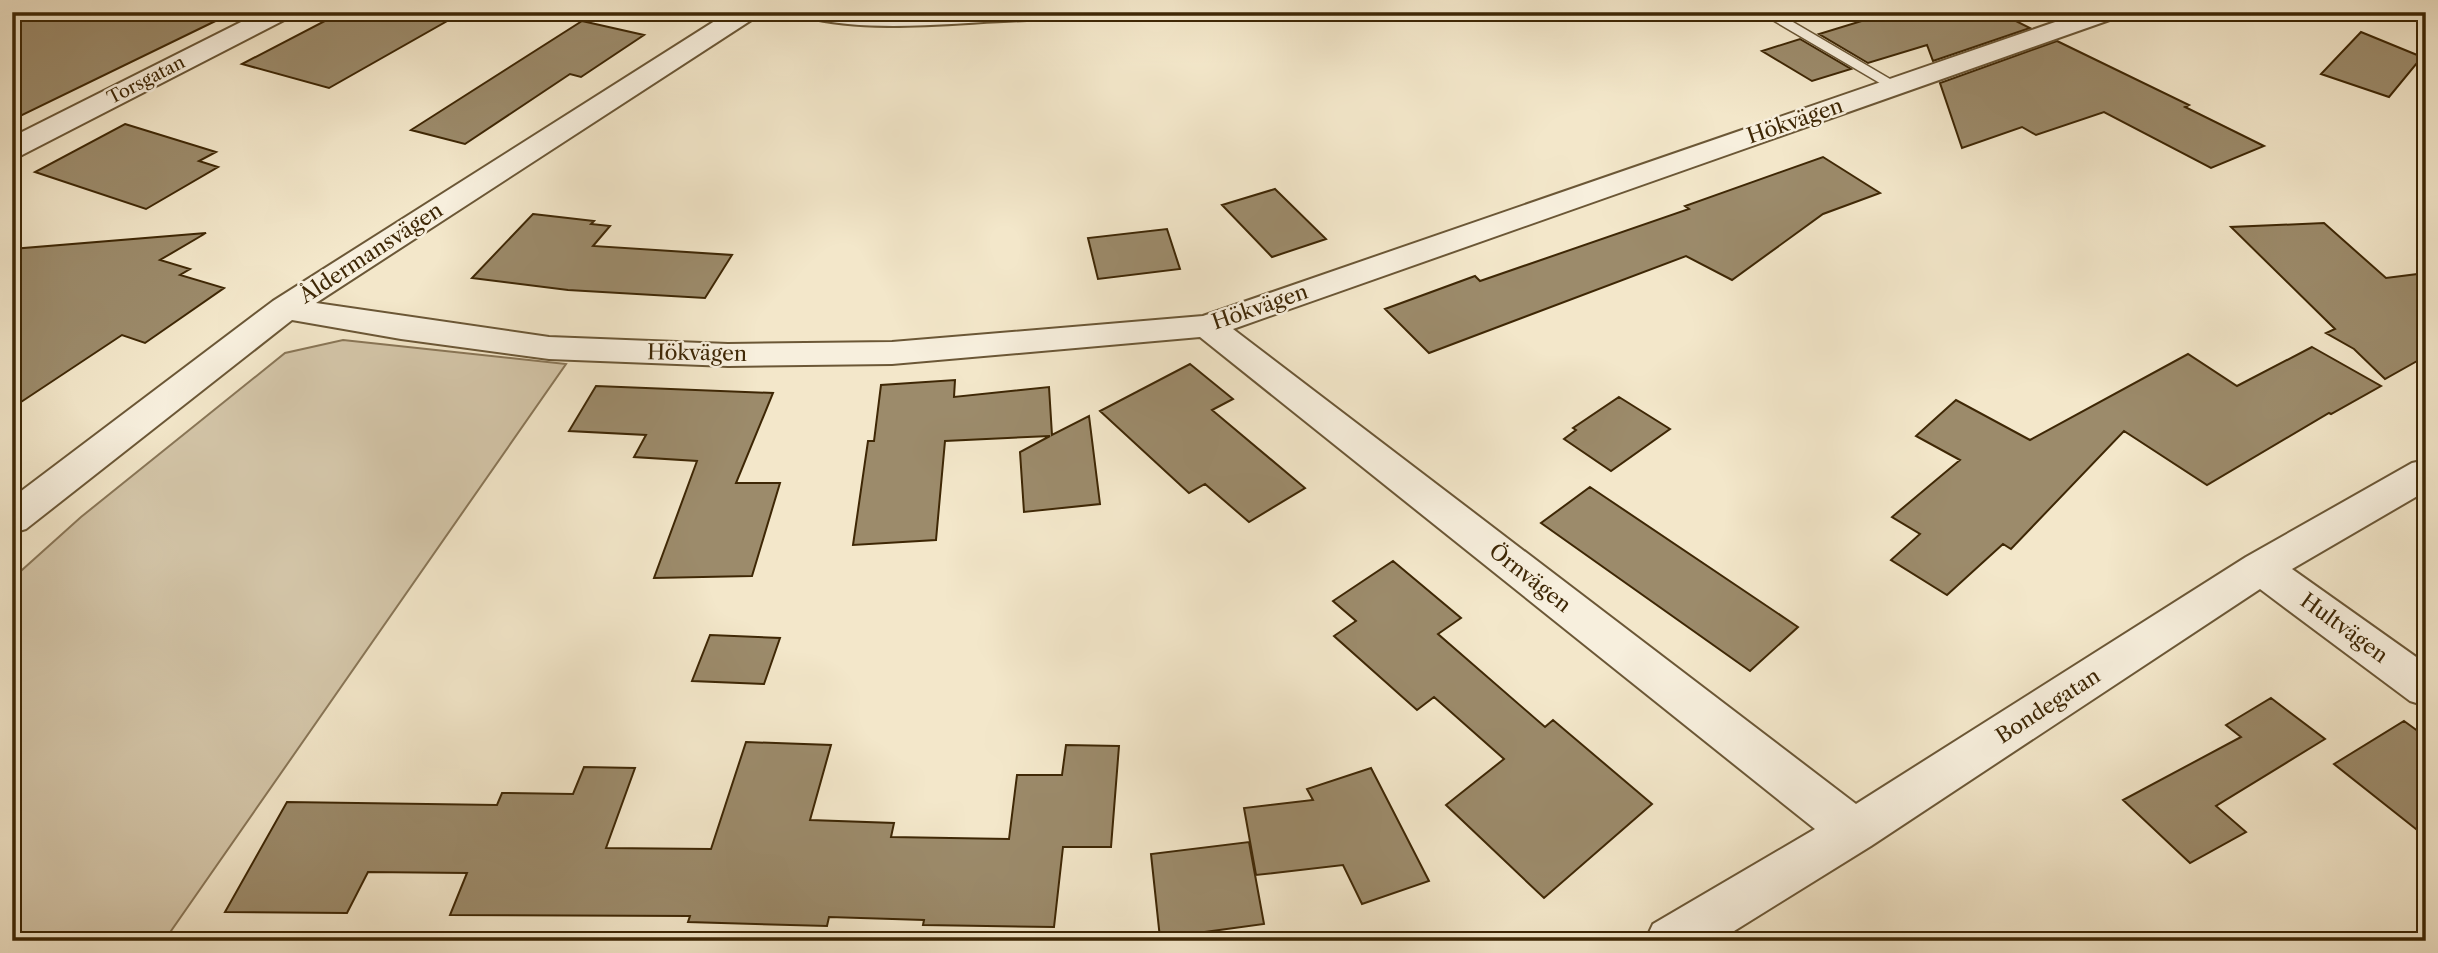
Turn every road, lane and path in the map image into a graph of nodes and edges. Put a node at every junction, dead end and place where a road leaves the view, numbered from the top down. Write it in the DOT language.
graph roads {
  1 [pos="281,12"];
  2 [pos="747,12"];
  3 [pos="814,12"];
  4 [pos="1027,12"];
  5 [pos="1766,12"];
  6 [pos="2109,12"];
  7 [pos="1895,86"];
  8 [pos="12,149"];
  9 [pos="285,308"];
  10 [pos="1207,326"];
  11 [pos="2426,473"];
  12 [pos="12,519"];
  13 [pos="2261,568"];
  14 [pos="2426,688"];
  15 [pos="1854,831"];
  16 [pos="1671,941"];
  1 -- 8 [label="street, Torsgatan"];
  2 -- 9 [label="street, Åldermansvägen"];
  3 -- 4 [label="street"];
  5 -- 7 [label="lane"];
  6 -- 7 [label="street, Hökvägen"];
  7 -- 10 [label="street, Hökvägen"];
  9 -- 10 [label="street, Hökvägen"];
  9 -- 12 [label="street, Åldermansvägen"];
  10 -- 15 [label="street, Örnvägen"];
  11 -- 13 [label="street, Bondegatan"];
  13 -- 14 [label="street, Hultvägen"];
  13 -- 15 [label="street, Bondegatan"];
  15 -- 16 [label="street, Bondegatan"];
}
